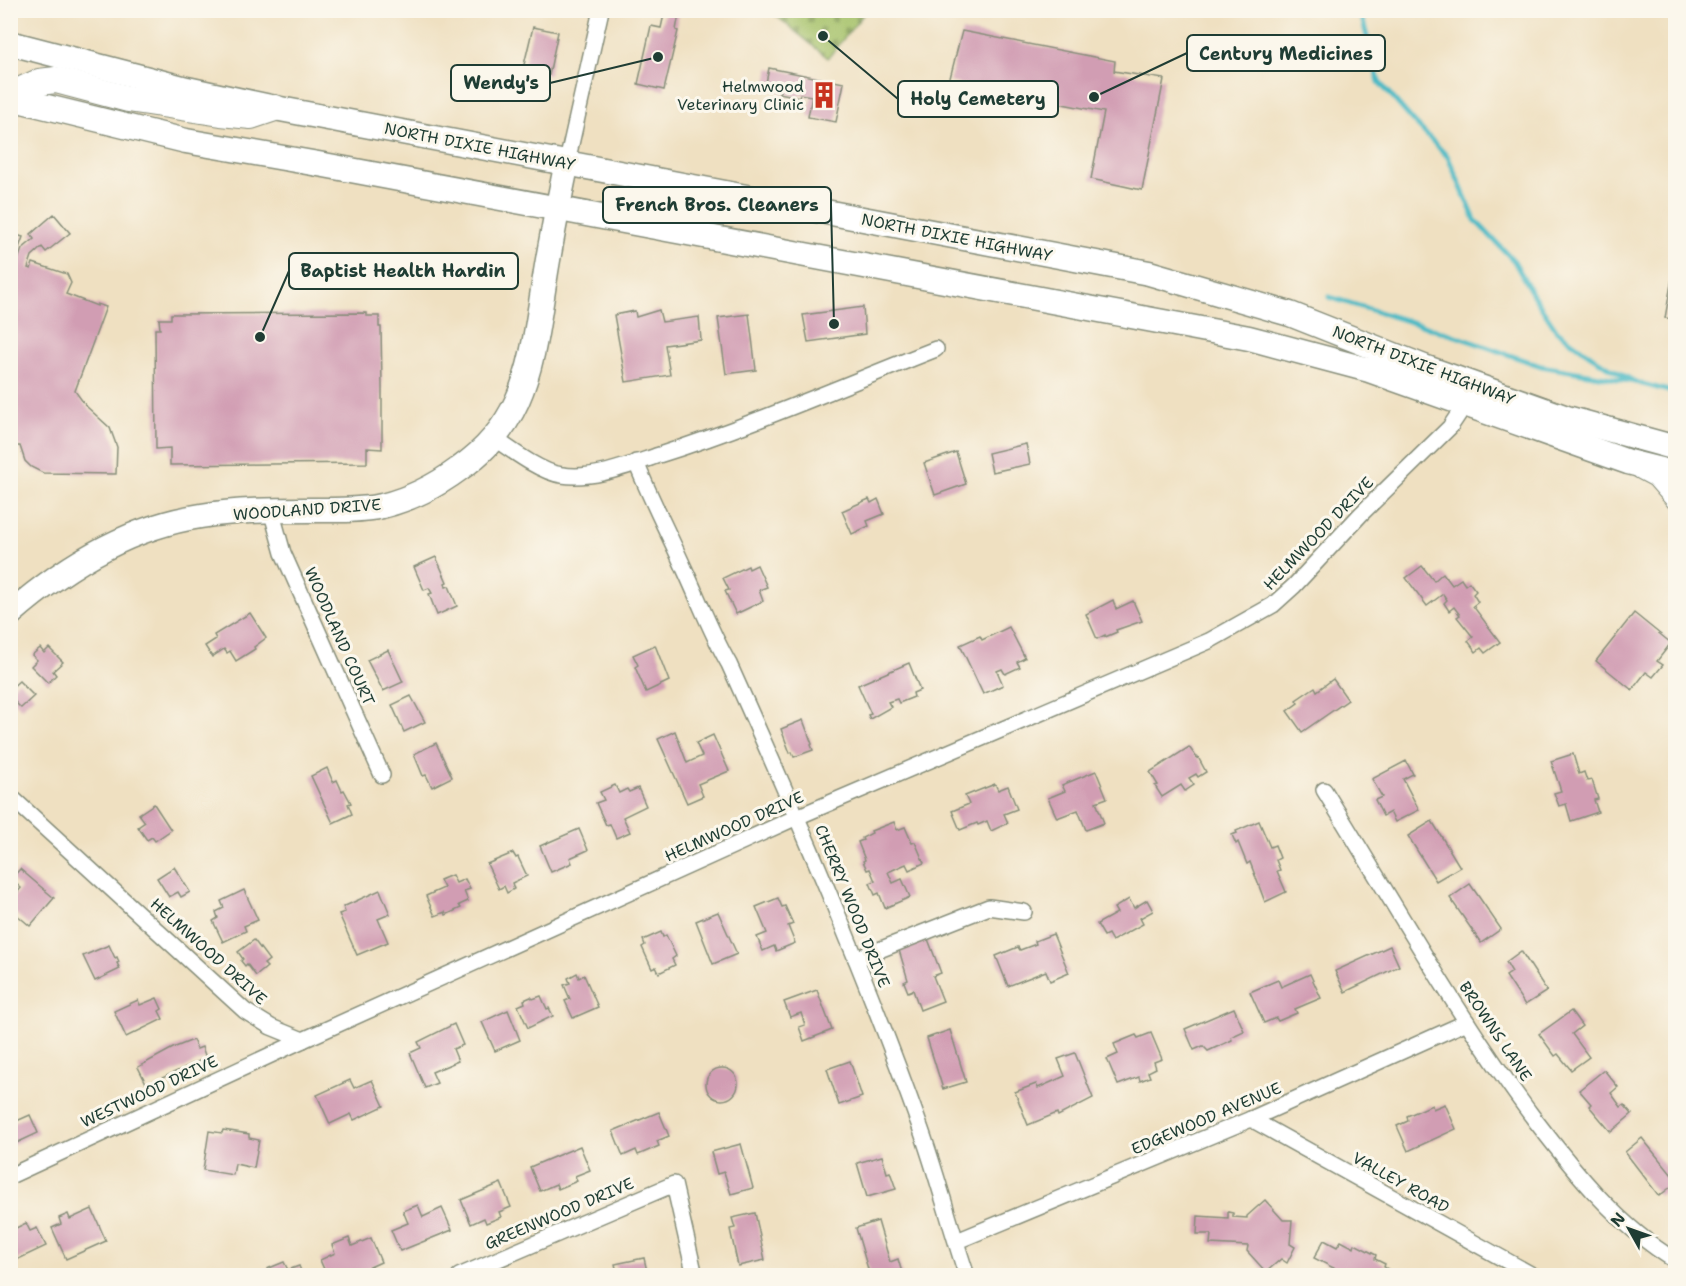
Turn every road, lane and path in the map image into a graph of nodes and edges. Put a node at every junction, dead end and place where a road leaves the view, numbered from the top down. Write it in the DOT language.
graph roads {
  1 [pos="601,10"];
  2 [pos="10,43"];
  3 [pos="10,96"];
  4 [pos="275,108"];
  5 [pos="567,162"];
  6 [pos="558,209"];
  7 [pos="936,349"];
  8 [pos="1466,404"];
  9 [pos="494,438"];
  10 [pos="1676,448"];
  11 [pos="636,462"];
  12 [pos="1628,462"];
  13 [pos="1676,474"];
  14 [pos="1676,500"];
  15 [pos="271,510"];
  16 [pos="10,614"];
  17 [pos="382,775"];
  18 [pos="1324,790"];
  19 [pos="10,796"];
  20 [pos="798,817"];
  21 [pos="1023,912"];
  22 [pos="856,958"];
  23 [pos="1467,1022"];
  24 [pos="303,1040"];
  25 [pos="1251,1119"];
  26 [pos="10,1176"];
  27 [pos="957,1241"];
  28 [pos="1676,1261"];
  29 [pos="459,1275"];
  30 [pos="695,1275"];
  31 [pos="967,1275"];
  32 [pos="1534,1275"];
  1 -- 5 [label="street"];
  2 -- 4 [label="main road, NORTH DIXIE HIGHWAY"];
  3 -- 4 [label="highway"];
  3 -- 6 [label="main road, NORTH DIXIE HIGHWAY"];
  4 -- 5 [label="main road, NORTH DIXIE HIGHWAY"];
  5 -- 6 [label="main road, WOODLAND DRIVE"];
  5 -- 10 [label="main road, NORTH DIXIE HIGHWAY"];
  6 -- 8 [label="main road, NORTH DIXIE HIGHWAY"];
  6 -- 9 [label="main road, WOODLAND DRIVE"];
  7 -- 11 [label="street"];
  8 -- 12 [label="main road, NORTH DIXIE HIGHWAY"];
  8 -- 20 [label="street, HELMWOOD DRIVE"];
  9 -- 11 [label="street"];
  9 -- 15 [label="main road, WOODLAND DRIVE"];
  11 -- 20 [label="street, CHERRY WOOD DRIVE"];
  12 -- 13 [label="main road, NORTH DIXIE HIGHWAY"];
  12 -- 14 [label="street"];
  15 -- 16 [label="main road, WOODLAND DRIVE"];
  15 -- 17 [label="street, WOODLAND COURT"];
  18 -- 23 [label="street, BROWNS LANE"];
  19 -- 24 [label="street, HELMWOOD DRIVE"];
  20 -- 22 [label="street, CHERRY WOOD DRIVE"];
  20 -- 24 [label="street, HELMWOOD DRIVE"];
  21 -- 22 [label="street"];
  22 -- 27 [label="street, CHERRY WOOD DRIVE"];
  23 -- 25 [label="street, EDGEWOOD AVENUE"];
  23 -- 28 [label="street, BROWNS LANE"];
  24 -- 26 [label="street, WESTWOOD DRIVE"];
  25 -- 27 [label="street, EDGEWOOD AVENUE"];
  25 -- 32 [label="street, VALLEY ROAD"];
  27 -- 31 [label="street, CHERRY WOOD DRIVE"];
  29 -- 30 [label="street, GREENWOOD DRIVE"];
}
